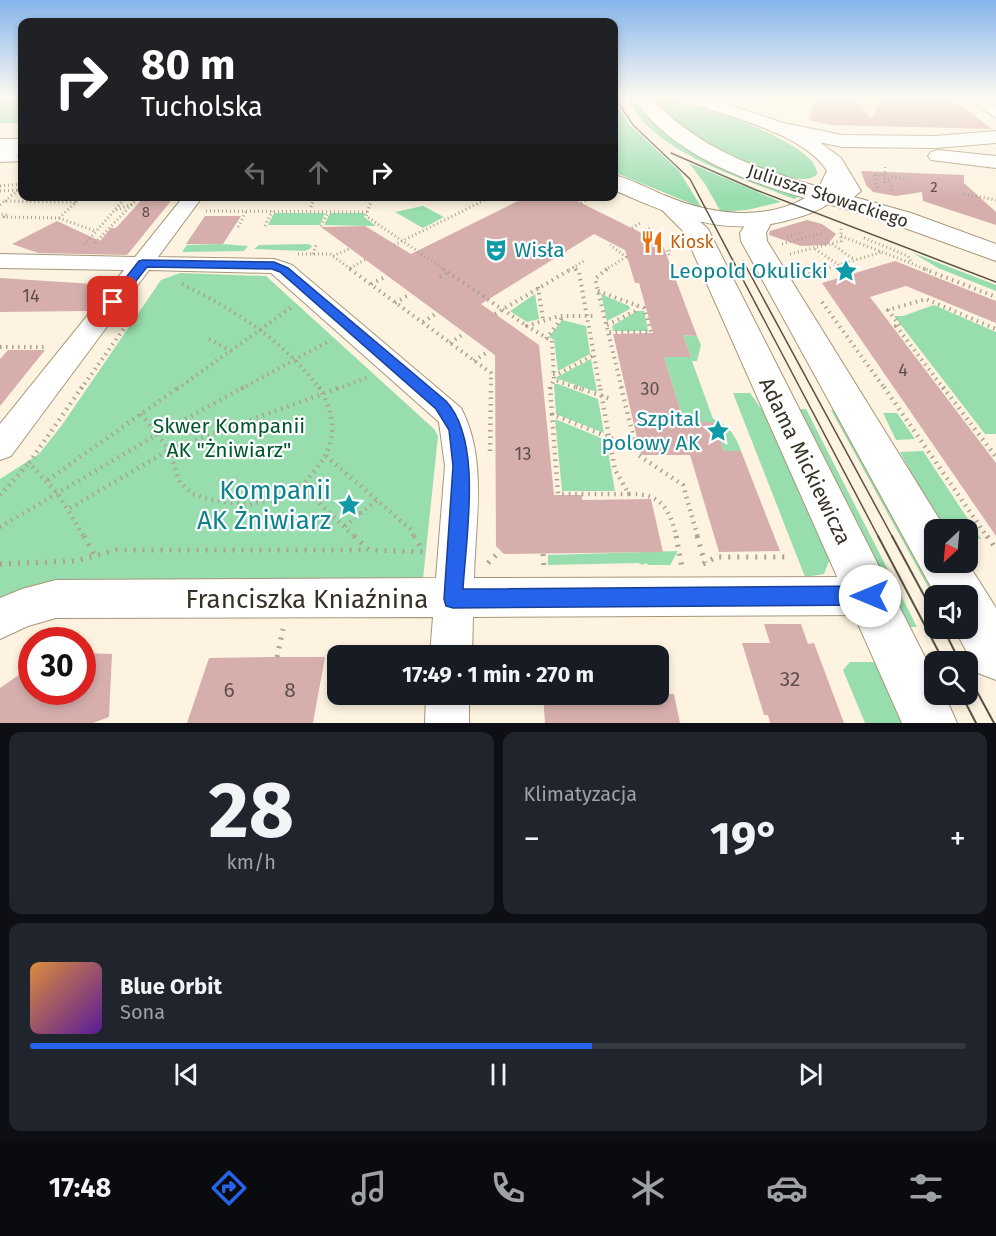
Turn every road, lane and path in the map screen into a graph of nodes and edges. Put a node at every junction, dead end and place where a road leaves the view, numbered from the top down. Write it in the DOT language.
graph roads {
  1 [pos="675,133"];
  2 [pos="784,133"];
  3 [pos="799,133"];
  4 [pos="0,135"];
  5 [pos="18,135"];
  6 [pos="996,137"];
  7 [pos="956,140"];
  8 [pos="0,145"];
  9 [pos="18,147"];
  10 [pos="18,149"];
  11 [pos="0,157"];
  12 [pos="18,159"];
  13 [pos="989,162"];
  14 [pos="885,167"];
  15 [pos="835,168"];
  16 [pos="884,179"];
  17 [pos="906,179"];
  18 [pos="618,184"];
  19 [pos="0,186"];
  20 [pos="18,188"];
  21 [pos="18,189"];
  22 [pos="0,191"];
  23 [pos="18,191"];
  24 [pos="892,192"];
  25 [pos="964,194"];
  26 [pos="823,196"];
  27 [pos="874,199"];
  28 [pos="996,200"];
  29 [pos="4,201"];
  30 [pos="123,201"];
  31 [pos="136,201"];
  32 [pos="313,201"];
  33 [pos="371,201"];
  34 [pos="483,201"];
  35 [pos="584,201"];
  36 [pos="76,202"];
  37 [pos="581,203"];
  38 [pos="133,204"];
  39 [pos="202,204"];
  40 [pos="0,205"];
  41 [pos="670,206"];
  42 [pos="310,207"];
  43 [pos="115,210"];
  44 [pos="222,211"];
  45 [pos="247,211"];
  46 [pos="272,211"];
  47 [pos="328,212"];
  48 [pos="368,212"];
  49 [pos="0,214"];
  50 [pos="219,216"];
  51 [pos="59,218"];
  52 [pos="640,224"];
  53 [pos="238,226"];
  54 [pos="265,226"];
  55 [pos="321,226"];
  56 [pos="841,226"];
  57 [pos="632,228"];
  58 [pos="650,228"];
  59 [pos="108,230"];
  60 [pos="95,231"];
  61 [pos="803,232"];
  62 [pos="642,233"];
  63 [pos="822,233"];
  64 [pos="777,234"];
  65 [pos="841,236"];
  66 [pos="864,238"];
  67 [pos="403,241"];
  68 [pos="793,241"];
  69 [pos="831,244"];
  70 [pos="316,245"];
  71 [pos="394,245"];
  72 [pos="609,245"];
  73 [pos="85,246"];
  74 [pos="815,248"];
  75 [pos="349,249"];
  76 [pos="671,250"];
  77 [pos="882,252"];
  78 [pos="996,253"];
  79 [pos="313,254"];
  80 [pos="333,256"];
  81 [pos="670,256"];
  82 [pos="365,260"];
  83 [pos="856,260"];
  84 [pos="0,261"];
  85 [pos="584,261"];
  86 [pos="791,262"];
  87 [pos="143,263"];
  88 [pos="912,264"];
  89 [pos="839,265"];
  90 [pos="573,267"];
  91 [pos="349,268"];
  92 [pos="797,269"];
  93 [pos="448,272"];
  94 [pos="387,276"];
  95 [pos="803,276"];
  96 [pos="440,277"];
  97 [pos="371,284"];
  98 [pos="810,285"];
  99 [pos="538,287"];
  100 [pos="598,291"];
  101 [pos="410,294"];
  102 [pos="817,295"];
  103 [pos="996,297"];
  104 [pos="300,301"];
  105 [pos="395,303"];
  106 [pos="637,306"];
  107 [pos="502,309"];
  108 [pos="437,313"];
  109 [pos="495,314"];
  110 [pos="559,316"];
  111 [pos="588,316"];
  112 [pos="595,316"];
  113 [pos="543,320"];
  114 [pos="129,321"];
  115 [pos="423,322"];
  116 [pos="606,325"];
  117 [pos="527,326"];
  118 [pos="996,329"];
  119 [pos="608,332"];
  120 [pos="465,333"];
  121 [pos="337,336"];
  122 [pos="209,339"];
  123 [pos="546,339"];
  124 [pos="450,343"];
  125 [pos="0,347"];
  126 [pos="78,347"];
  127 [pos="231,351"];
  128 [pos="489,351"];
  129 [pos="594,355"];
  130 [pos="474,360"];
  131 [pos="379,373"];
  132 [pos="553,374"];
  133 [pos="554,380"];
  134 [pos="601,396"];
  135 [pos="611,399"];
  136 [pos="141,414"];
  137 [pos="552,414"];
  138 [pos="157,435"];
  139 [pos="609,437"];
  140 [pos="620,442"];
  141 [pos="0,447"];
  142 [pos="169,450"];
  143 [pos="326,456"];
  144 [pos="996,457"];
  145 [pos="29,463"];
  146 [pos="48,480"];
  147 [pos="301,486"];
  148 [pos="56,492"];
  149 [pos="629,494"];
  150 [pos="0,495"];
  151 [pos="377,500"];
  152 [pos="70,508"];
  153 [pos="355,508"];
  154 [pos="362,513"];
  155 [pos="345,526"];
  156 [pos="0,527"];
  157 [pos="924,533"];
  158 [pos="996,549"];
  159 [pos="369,550"];
  160 [pos="424,551"];
  161 [pos="500,551"];
  162 [pos="94,554"];
  163 [pos="543,554"];
  164 [pos="488,563"];
  165 [pos="705,563"];
  166 [pos="0,564"];
  167 [pos="682,568"];
  168 [pos="544,571"];
  169 [pos="870,596"];
  170 [pos="453,599"];
  171 [pos="0,619"];
  172 [pos="285,621"];
  173 [pos="978,624"];
  174 [pos="451,645"];
  175 [pos="996,655"];
  176 [pos="277,657"];
  177 [pos="448,705"];
  178 [pos="447,723"];
  179 [pos="930,723"];
  1 -- 26 [label="street, Juliusza Słowackiego"];
  2 -- 15 [label="street"];
  3 -- 7 [label="street"];
  4 -- 5 [label="street"];
  6 -- 7 [label="street"];
  7 -- 13 [label="street"];
  8 -- 9 [label="street"];
  10 -- 11 [label="street"];
  11 -- 12 [label="lane"];
  13 -- 15 [label="street"];
  14 -- 16 [label="path"];
  15 -- 26 [label="street"];
  15 -- 27 [label="street"];
  16 -- 17 [label="path"];
  16 -- 24 [label="path"];
  16 -- 27 [label="path"];
  18 -- 41 [label="street"];
  19 -- 20 [label="path"];
  21 -- 22 [label="path"];
  23 -- 29 [label="path"];
  25 -- 28 [label="path"];
  26 -- 27 [label="street, Juliusza Słowackiego"];
  26 -- 64 [label="street"];
  27 -- 78 [label="street, Juliusza Słowackiego"];
  29 -- 36 [label="path"];
  29 -- 40 [label="path"];
  30 -- 43 [label="path"];
  31 -- 38 [label="path"];
  32 -- 42 [label="path"];
  33 -- 48 [label="path"];
  34 -- 67 [label="path"];
  35 -- 37 [label="path"];
  36 -- 51 [label="path"];
  38 -- 43 [label="path"];
  38 -- 59 [label="path"];
  39 -- 44 [label="path"];
  39 -- 87 [label="street"];
  41 -- 64 [label="street"];
  41 -- 169 [label="street, Adama Mickiewicza"];
  43 -- 60 [label="path"];
  44 -- 45 [label="path"];
  44 -- 50 [label="path"];
  45 -- 46 [label="path"];
  45 -- 53 [label="path"];
  46 -- 47 [label="path"];
  46 -- 54 [label="path"];
  47 -- 48 [label="path"];
  47 -- 55 [label="path"];
  48 -- 67 [label="path"];
  49 -- 51 [label="path"];
  51 -- 60 [label="path"];
  52 -- 57 [label="path"];
  56 -- 65 [label="path"];
  58 -- 62 [label="path"];
  60 -- 73 [label="path"];
  61 -- 64 [label="path"];
  63 -- 68 [label="path"];
  64 -- 68 [label="path"];
  64 -- 68 [label="path"];
  64 -- 157 [label="street"];
  65 -- 69 [label="path"];
  65 -- 77 [label="path"];
  66 -- 88 [label="path"];
  67 -- 71 [label="path"];
  67 -- 93 [label="path"];
  69 -- 74 [label="path"];
  69 -- 83 [label="path"];
  70 -- 79 [label="path"];
  72 -- 100 [label="path"];
  74 -- 86 [label="path"];
  74 -- 89 [label="path"];
  75 -- 80 [label="path"];
  76 -- 81 [label="path"];
  77 -- 83 [label="path"];
  77 -- 88 [label="path"];
  82 -- 91 [label="path"];
  83 -- 89 [label="path"];
  84 -- 87 [label="street"];
  85 -- 90 [label="path"];
  87 -- 126 [label="street"];
  87 -- 170 [label="street"];
  88 -- 103 [label="path"];
  89 -- 95 [label="path"];
  90 -- 99 [label="path"];
  90 -- 111 [label="path"];
  92 -- 95 [label="path"];
  93 -- 96 [label="path"];
  93 -- 107 [label="path"];
  94 -- 97 [label="path"];
  95 -- 98 [label="path"];
  99 -- 107 [label="path"];
  99 -- 113 [label="path"];
  100 -- 106 [label="path"];
  100 -- 116 [label="path"];
  101 -- 105 [label="path"];
  102 -- 158 [label="path"];
  104 -- 127 [label="path"];
  106 -- 116 [label="path"];
  106 -- 119 [label="path"];
  107 -- 109 [label="path"];
  107 -- 117 [label="path"];
  108 -- 115 [label="path"];
  110 -- 111 [label="path"];
  110 -- 113 [label="path"];
  110 -- 123 [label="path"];
  111 -- 112 [label="path"];
  111 -- 129 [label="path"];
  113 -- 117 [label="path"];
  114 -- 145 [label="path"];
  116 -- 119 [label="path"];
  117 -- 123 [label="path"];
  118 -- 144 [label="path"];
  119 -- 165 [label="path"];
  120 -- 124 [label="path"];
  121 -- 138 [label="path"];
  122 -- 127 [label="path"];
  123 -- 132 [label="path"];
  125 -- 126 [label="path"];
  126 -- 141 [label="street"];
  127 -- 136 [label="path"];
  128 -- 130 [label="path"];
  129 -- 132 [label="path"];
  129 -- 134 [label="path"];
  131 -- 142 [label="path"];
  132 -- 133 [label="path"];
  133 -- 134 [label="path"];
  133 -- 137 [label="path"];
  134 -- 135 [label="path"];
  134 -- 139 [label="path"];
  136 -- 138 [label="path"];
  136 -- 146 [label="path"];
  137 -- 139 [label="path"];
  137 -- 149 [label="path"];
  138 -- 142 [label="path"];
  138 -- 148 [label="path"];
  139 -- 140 [label="path"];
  139 -- 149 [label="path"];
  142 -- 147 [label="path"];
  142 -- 152 [label="path"];
  143 -- 151 [label="path"];
  145 -- 146 [label="path"];
  145 -- 150 [label="path"];
  146 -- 148 [label="path"];
  148 -- 152 [label="path"];
  148 -- 156 [label="path"];
  149 -- 167 [label="path"];
  151 -- 154 [label="path"];
  151 -- 160 [label="path"];
  152 -- 162 [label="path"];
  153 -- 154 [label="path"];
  154 -- 155 [label="path"];
  159 -- 162 [label="path"];
  161 -- 164 [label="path"];
  162 -- 166 [label="path"];
  163 -- 168 [label="path"];
  169 -- 170 [label="street, Franciszka Kniaźnina"];
  169 -- 179 [label="street, Adama Mickiewicza"];
  170 -- 171 [label="street, Franciszka Kniaźnina"];
  170 -- 174 [label="street"];
  172 -- 176 [label="path"];
  173 -- 175 [label="street"];
  177 -- 178 [label="street"];
}
